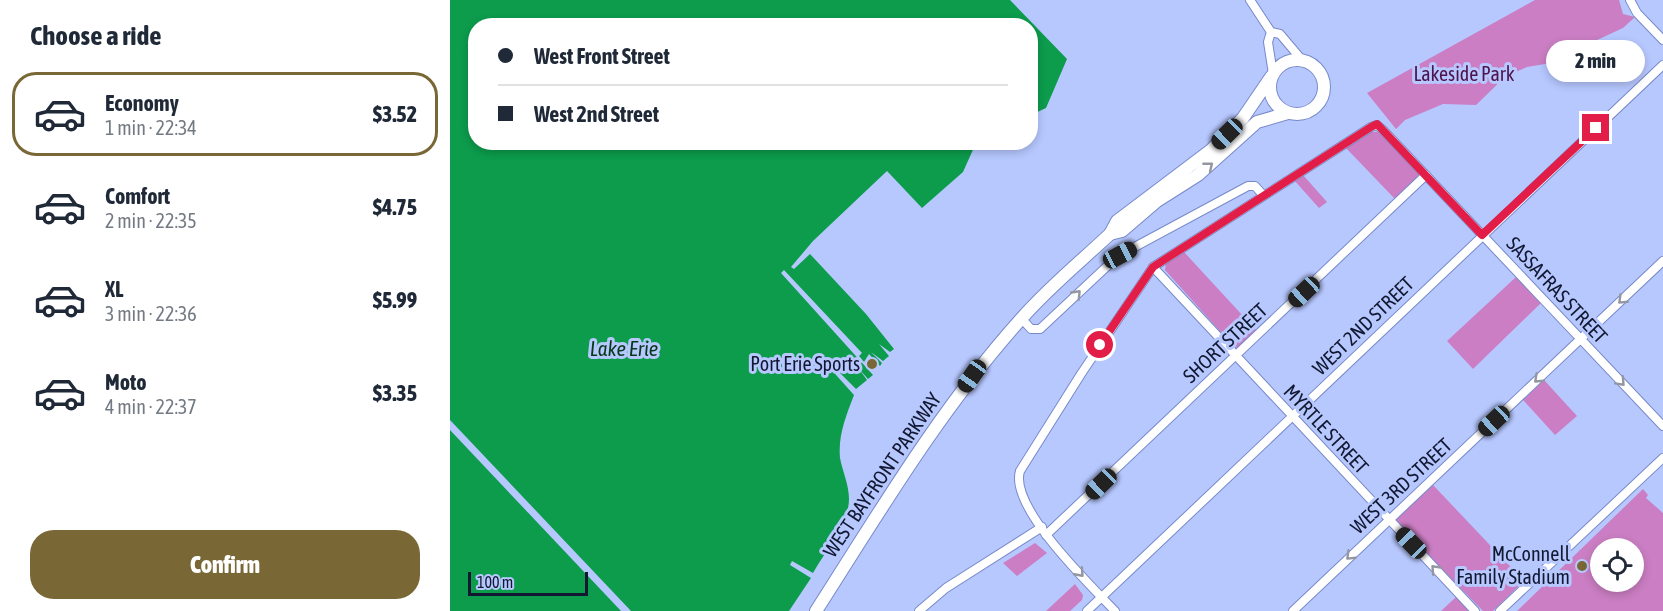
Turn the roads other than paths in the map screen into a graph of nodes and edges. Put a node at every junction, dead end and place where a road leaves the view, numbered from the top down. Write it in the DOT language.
graph roads {
  1 [pos="1250,0"];
  2 [pos="1630,0"];
  3 [pos="1271,32"];
  4 [pos="1663,40"];
  5 [pos="1302,60"];
  6 [pos="1663,65"];
  7 [pos="1272,75"];
  8 [pos="1288,113"];
  9 [pos="1426,175"];
  10 [pos="1263,195"];
  11 [pos="1110,234"];
  12 [pos="1482,235"];
  13 [pos="1663,261"];
  14 [pos="1153,267"];
  15 [pos="1021,318"];
  16 [pos="1581,339"];
  17 [pos="1235,356"];
  18 [pos="1292,417"];
  19 [pos="1663,426"];
  20 [pos="1663,458"];
  21 [pos="1389,520"];
  22 [pos="1044,531"];
  23 [pos="1101,597"];
  24 [pos="816,611"];
  25 [pos="919,611"];
  26 [pos="1087,611"];
  27 [pos="1115,611"];
  28 [pos="1293,611"];
  29 [pos="1475,611"];
  30 [pos="1500,611"];
  1 -- 3 [label="street"];
  2 -- 4 [label="street"];
  3 -- 5 [label="street"];
  3 -- 7 [label="street"];
  5 -- 7 [label="highway"];
  5 -- 8 [label="highway"];
  6 -- 12 [label="street, WEST 2ND STREET"];
  7 -- 8 [label="highway"];
  7 -- 11 [label="highway, WEST BAYFRONT PARKWAY"];
  11 -- 8 [label="highway, WEST BAYFRONT PARKWAY, one-way"];
  9 -- 10 [label="street, SASSAFRAS STREET"];
  9 -- 12 [label="street, SASSAFRAS STREET"];
  9 -- 17 [label="street, SHORT STREET"];
  10 -- 14 [label="street"];
  15 -- 10 [label="street, one-way"];
  11 -- 15 [label="highway, WEST BAYFRONT PARKWAY"];
  12 -- 16 [label="street, SASSAFRAS STREET"];
  12 -- 18 [label="street, WEST 2ND STREET"];
  13 -- 16 [label="street, WEST 3RD STREET, one-way"];
  14 -- 17 [label="street, MYRTLE STREET"];
  14 -- 22 [label="street"];
  15 -- 24 [label="highway, WEST BAYFRONT PARKWAY"];
  16 -- 19 [label="street, SASSAFRAS STREET, one-way"];
  16 -- 21 [label="street, WEST 3RD STREET, one-way"];
  17 -- 18 [label="street, MYRTLE STREET"];
  17 -- 22 [label="street, SHORT STREET"];
  18 -- 21 [label="street, MYRTLE STREET"];
  18 -- 23 [label="street, WEST 2ND STREET"];
  20 -- 30 [label="street"];
  21 -- 28 [label="street, WEST 3RD STREET, one-way"];
  29 -- 21 [label="street, MYRTLE STREET, one-way"];
  22 -- 23 [label="street, one-way"];
  22 -- 25 [label="street, SHORT STREET"];
  23 -- 26 [label="street, WEST 2ND STREET"];
  23 -- 27 [label="street"];
}
